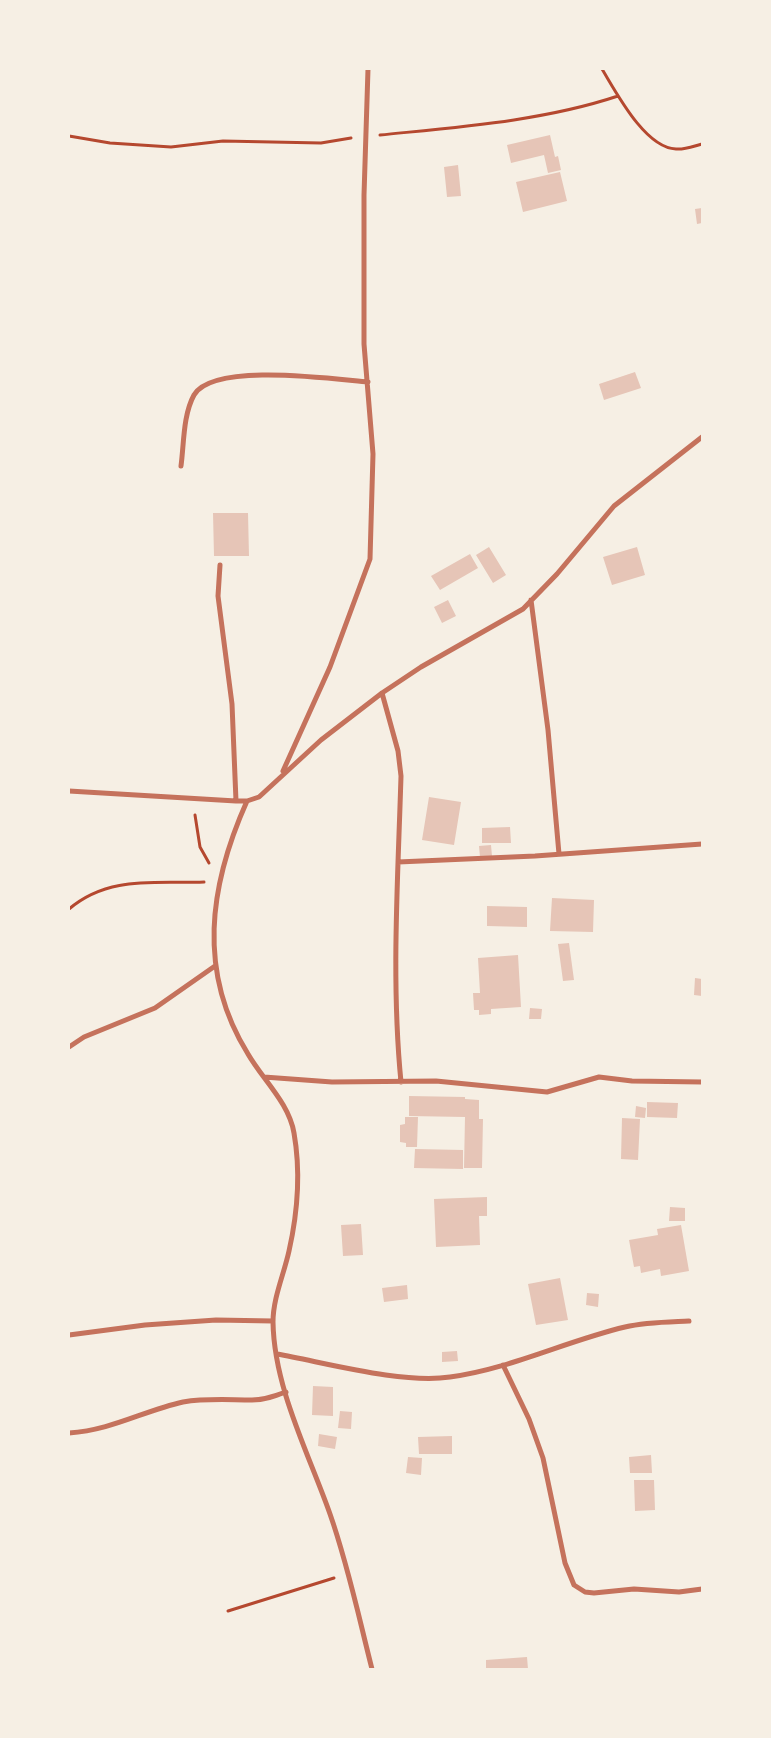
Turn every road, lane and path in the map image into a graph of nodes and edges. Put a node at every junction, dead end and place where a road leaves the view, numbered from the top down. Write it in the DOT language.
graph roads {
  1 [pos="368,69"];
  2 [pos="602,69"];
  3 [pos="618,96"];
  4 [pos="69,136"];
  5 [pos="366,136"];
  6 [pos="702,144"];
  7 [pos="368,382"];
  8 [pos="702,436"];
  9 [pos="181,466"];
  10 [pos="220,565"];
  11 [pos="531,600"];
  12 [pos="382,693"];
  13 [pos="282,774"];
  14 [pos="69,791"];
  15 [pos="190,798"];
  16 [pos="236,801"];
  17 [pos="247,801"];
  18 [pos="702,844"];
  19 [pos="559,854"];
  20 [pos="398,862"];
  21 [pos="220,874"];
  22 [pos="219,881"];
  23 [pos="69,909"];
  24 [pos="215,966"];
  25 [pos="69,1047"];
  26 [pos="264,1077"];
  27 [pos="401,1082"];
  28 [pos="702,1082"];
  29 [pos="273,1321"];
  30 [pos="689,1321"];
  31 [pos="69,1335"];
  32 [pos="277,1354"];
  33 [pos="502,1365"];
  34 [pos="286,1392"];
  35 [pos="69,1433"];
  36 [pos="347,1574"];
  37 [pos="702,1589"];
  38 [pos="228,1612"];
  39 [pos="372,1669"];
  1 -- 5 [label="street"];
  2 -- 3 [label="path"];
  3 -- 5 [label="path"];
  3 -- 6 [label="path"];
  4 -- 5 [label="path"];
  5 -- 7 [label="street"];
  7 -- 9 [label="street"];
  7 -- 13 [label="street"];
  8 -- 11 [label="street"];
  10 -- 16 [label="street"];
  11 -- 12 [label="street"];
  11 -- 19 [label="street"];
  12 -- 13 [label="street"];
  12 -- 20 [label="street"];
  13 -- 17 [label="street"];
  14 -- 15 [label="street"];
  15 -- 16 [label="street"];
  15 -- 21 [label="path"];
  16 -- 17 [label="street"];
  17 -- 21 [label="street"];
  18 -- 19 [label="street"];
  19 -- 20 [label="street"];
  20 -- 27 [label="street"];
  21 -- 22 [label="street"];
  22 -- 23 [label="path"];
  22 -- 24 [label="street"];
  24 -- 25 [label="street"];
  24 -- 26 [label="street"];
  26 -- 27 [label="street"];
  26 -- 29 [label="street"];
  27 -- 28 [label="street"];
  29 -- 31 [label="street"];
  29 -- 32 [label="street"];
  30 -- 33 [label="street"];
  32 -- 33 [label="street"];
  32 -- 34 [label="street"];
  33 -- 37 [label="street"];
  34 -- 35 [label="street"];
  34 -- 36 [label="street"];
  36 -- 38 [label="path"];
  36 -- 39 [label="street"];
}
